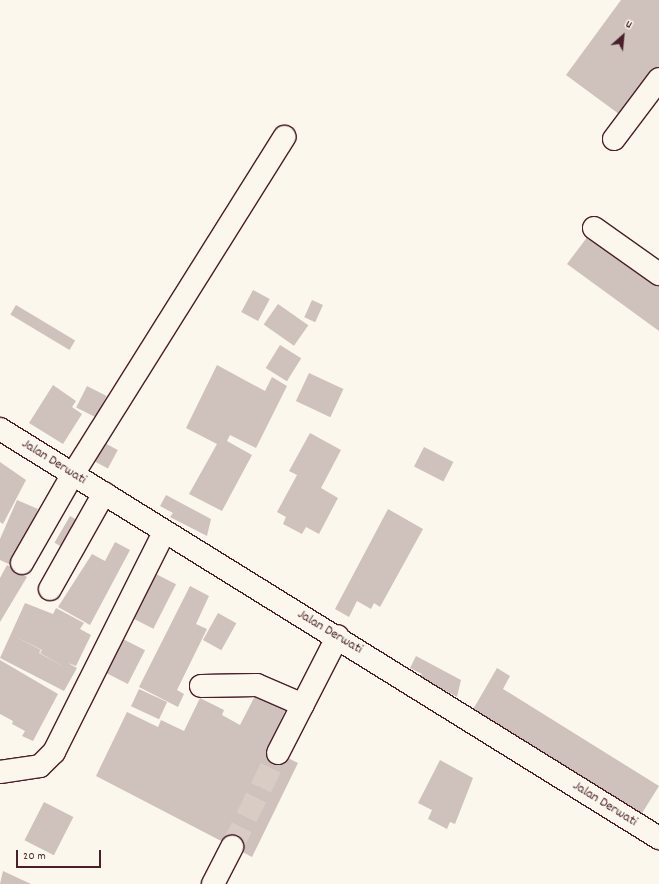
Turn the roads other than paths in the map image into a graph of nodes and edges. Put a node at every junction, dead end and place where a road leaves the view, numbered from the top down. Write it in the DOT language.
graph roads {
  1 [pos="659,79"];
  2 [pos="284,137"];
  3 [pos="614,139"];
  4 [pos="594,228"];
  5 [pos="658,270"];
  6 [pos="0,428"];
  7 [pos="73,474"];
  8 [pos="104,493"];
  9 [pos="164,532"];
  10 [pos="22,563"];
  11 [pos="50,589"];
  12 [pos="338,636"];
  13 [pos="202,686"];
  14 [pos="302,705"];
  15 [pos="278,753"];
  16 [pos="0,772"];
  17 [pos="659,838"];
  18 [pos="232,847"];
  19 [pos="213,884"];
  1 -- 3 [label="street"];
  2 -- 7 [label="street"];
  4 -- 5 [label="street"];
  6 -- 7 [label="street, Jalan Derwati"];
  7 -- 8 [label="street, Jalan Derwati"];
  7 -- 10 [label="street"];
  8 -- 9 [label="street, Jalan Derwati"];
  8 -- 11 [label="street"];
  9 -- 12 [label="street, Jalan Derwati"];
  9 -- 16 [label="street"];
  12 -- 14 [label="street"];
  12 -- 17 [label="street, Jalan Derwati"];
  13 -- 14 [label="street"];
  14 -- 15 [label="street"];
  18 -- 19 [label="street"];
}
